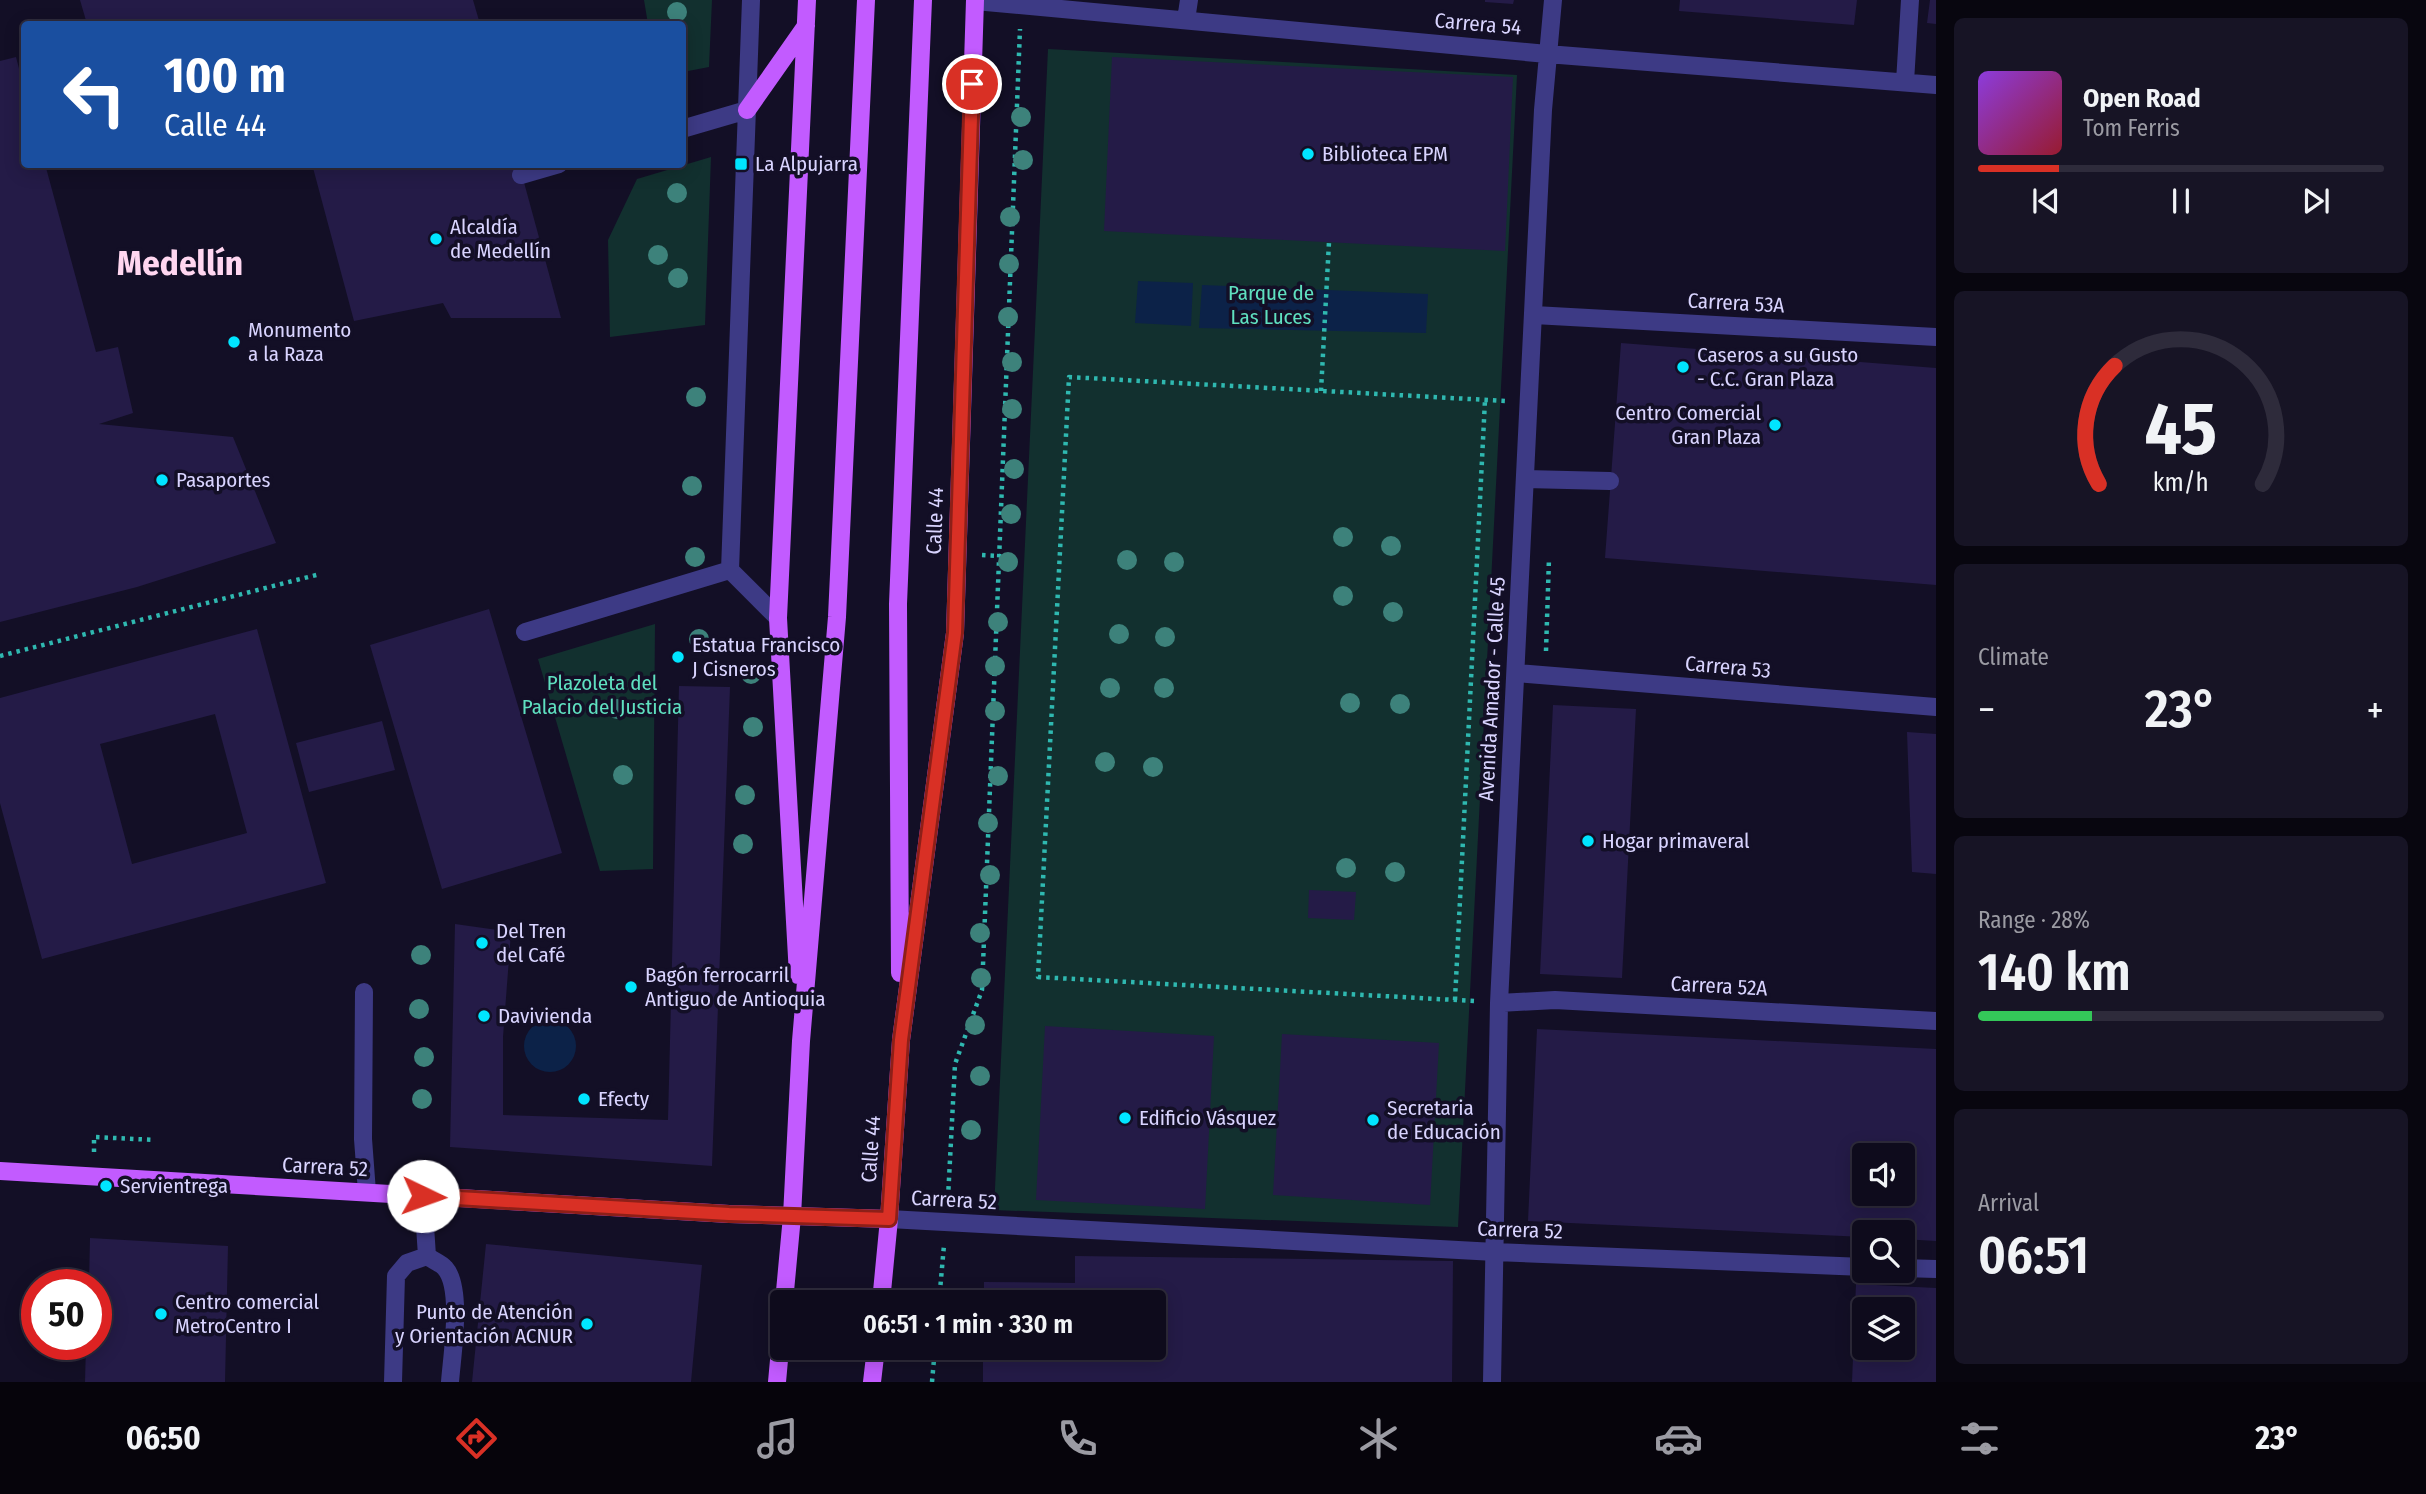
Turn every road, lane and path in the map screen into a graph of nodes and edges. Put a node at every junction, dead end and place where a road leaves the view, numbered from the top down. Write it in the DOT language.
graph roads {
  1 [pos="751,0"];
  2 [pos="807,0"];
  3 [pos="866,0"];
  4 [pos="923,0"];
  5 [pos="975,0"];
  6 [pos="1189,0"];
  7 [pos="1553,0"];
  8 [pos="1910,0"];
  9 [pos="1020,4"];
  10 [pos="1186,20"];
  11 [pos="806,26"];
  12 [pos="1546,54"];
  13 [pos="1905,82"];
  14 [pos="1936,85"];
  15 [pos="747,110"];
  16 [pos="686,128"];
  17 [pos="546,168"];
  18 [pos="522,175"];
  19 [pos="1329,242"];
  20 [pos="1534,315"];
  21 [pos="1936,337"];
  22 [pos="1321,391"];
  23 [pos="1485,400"];
  24 [pos="1529,402"];
  25 [pos="1525,480"];
  26 [pos="1611,481"];
  27 [pos="730,570"];
  28 [pos="320,575"];
  29 [pos="778,618"];
  30 [pos="525,632"];
  31 [pos="0,656"];
  32 [pos="1516,673"];
  33 [pos="1936,707"];
  34 [pos="364,992"];
  35 [pos="1455,1000"];
  36 [pos="1499,1003"];
  37 [pos="1936,1021"];
  38 [pos="901,1040"];
  39 [pos="801,1041"];
  40 [pos="155,1140"];
  41 [pos="94,1154"];
  42 [pos="0,1171"];
  43 [pos="950,1177"];
  44 [pos="367,1192"];
  45 [pos="423,1196"];
  46 [pos="792,1216"];
  47 [pos="889,1219"];
  48 [pos="1495,1252"];
  49 [pos="426,1256"];
  50 [pos="1852,1267"];
  51 [pos="1915,1268"];
  52 [pos="1936,1269"];
  53 [pos="786,1290"];
  54 [pos="882,1290"];
  55 [pos="779,1360"];
  56 [pos="875,1360"];
  57 [pos="934,1360"];
  58 [pos="393,1382"];
  59 [pos="450,1382"];
  60 [pos="777,1382"];
  61 [pos="872,1382"];
  62 [pos="932,1382"];
  63 [pos="1492,1382"];
  1 -- 15 [label="street"];
  2 -- 11 [label="main road"];
  3 -- 39 [label="main road"];
  4 -- 38 [label="main road, Calle 44"];
  5 -- 9 [label="street, Carrera 54"];
  5 -- 38 [label="main road, Calle 44"];
  6 -- 10 [label="street"];
  7 -- 12 [label="street, Avenida Amador - Calle 45"];
  8 -- 13 [label="street"];
  9 -- 10 [label="street, Carrera 54"];
  9 -- 43 [label="path"];
  10 -- 12 [label="street, Carrera 54"];
  11 -- 15 [label="main road"];
  11 -- 29 [label="main road"];
  12 -- 13 [label="street, Carrera 54"];
  12 -- 20 [label="street, Avenida Amador - Calle 45"];
  13 -- 14 [label="street, Carrera 54"];
  15 -- 16 [label="street"];
  15 -- 27 [label="street"];
  17 -- 18 [label="street"];
  19 -- 22 [label="path"];
  20 -- 21 [label="street, Carrera 53A"];
  20 -- 24 [label="street, Avenida Amador - Calle 45"];
  22 -- 23 [label="path"];
  22 -- 35 [label="path"];
  23 -- 24 [label="path"];
  23 -- 35 [label="path"];
  24 -- 25 [label="street, Avenida Amador - Calle 45"];
  25 -- 26 [label="street"];
  25 -- 32 [label="street, Avenida Amador - Calle 45"];
  27 -- 29 [label="street"];
  27 -- 30 [label="street"];
  28 -- 31 [label="path"];
  29 -- 39 [label="main road"];
  32 -- 33 [label="street, Carrera 53"];
  32 -- 36 [label="street, Avenida Amador - Calle 45"];
  34 -- 44 [label="street"];
  35 -- 36 [label="path"];
  36 -- 37 [label="street, Carrera 52A"];
  36 -- 48 [label="street, Avenida Amador - Calle 45"];
  38 -- 47 [label="main road, Calle 44"];
  39 -- 46 [label="main road"];
  40 -- 41 [label="path"];
  42 -- 44 [label="main road, Carrera 52"];
  44 -- 45 [label="main road, Carrera 52"];
  45 -- 46 [label="main road, Carrera 52"];
  45 -- 49 [label="street"];
  46 -- 47 [label="main road, Carrera 52"];
  46 -- 53 [label="main road"];
  47 -- 48 [label="street, Carrera 52"];
  47 -- 54 [label="main road, Calle 44"];
  48 -- 50 [label="street, Carrera 52"];
  48 -- 63 [label="street, Avenida Amador - Calle 45"];
  49 -- 58 [label="street"];
  49 -- 59 [label="street"];
  51 -- 52 [label="street"];
  55 -- 60 [label="main road"];
  56 -- 61 [label="main road"];
  57 -- 62 [label="path"];
}
